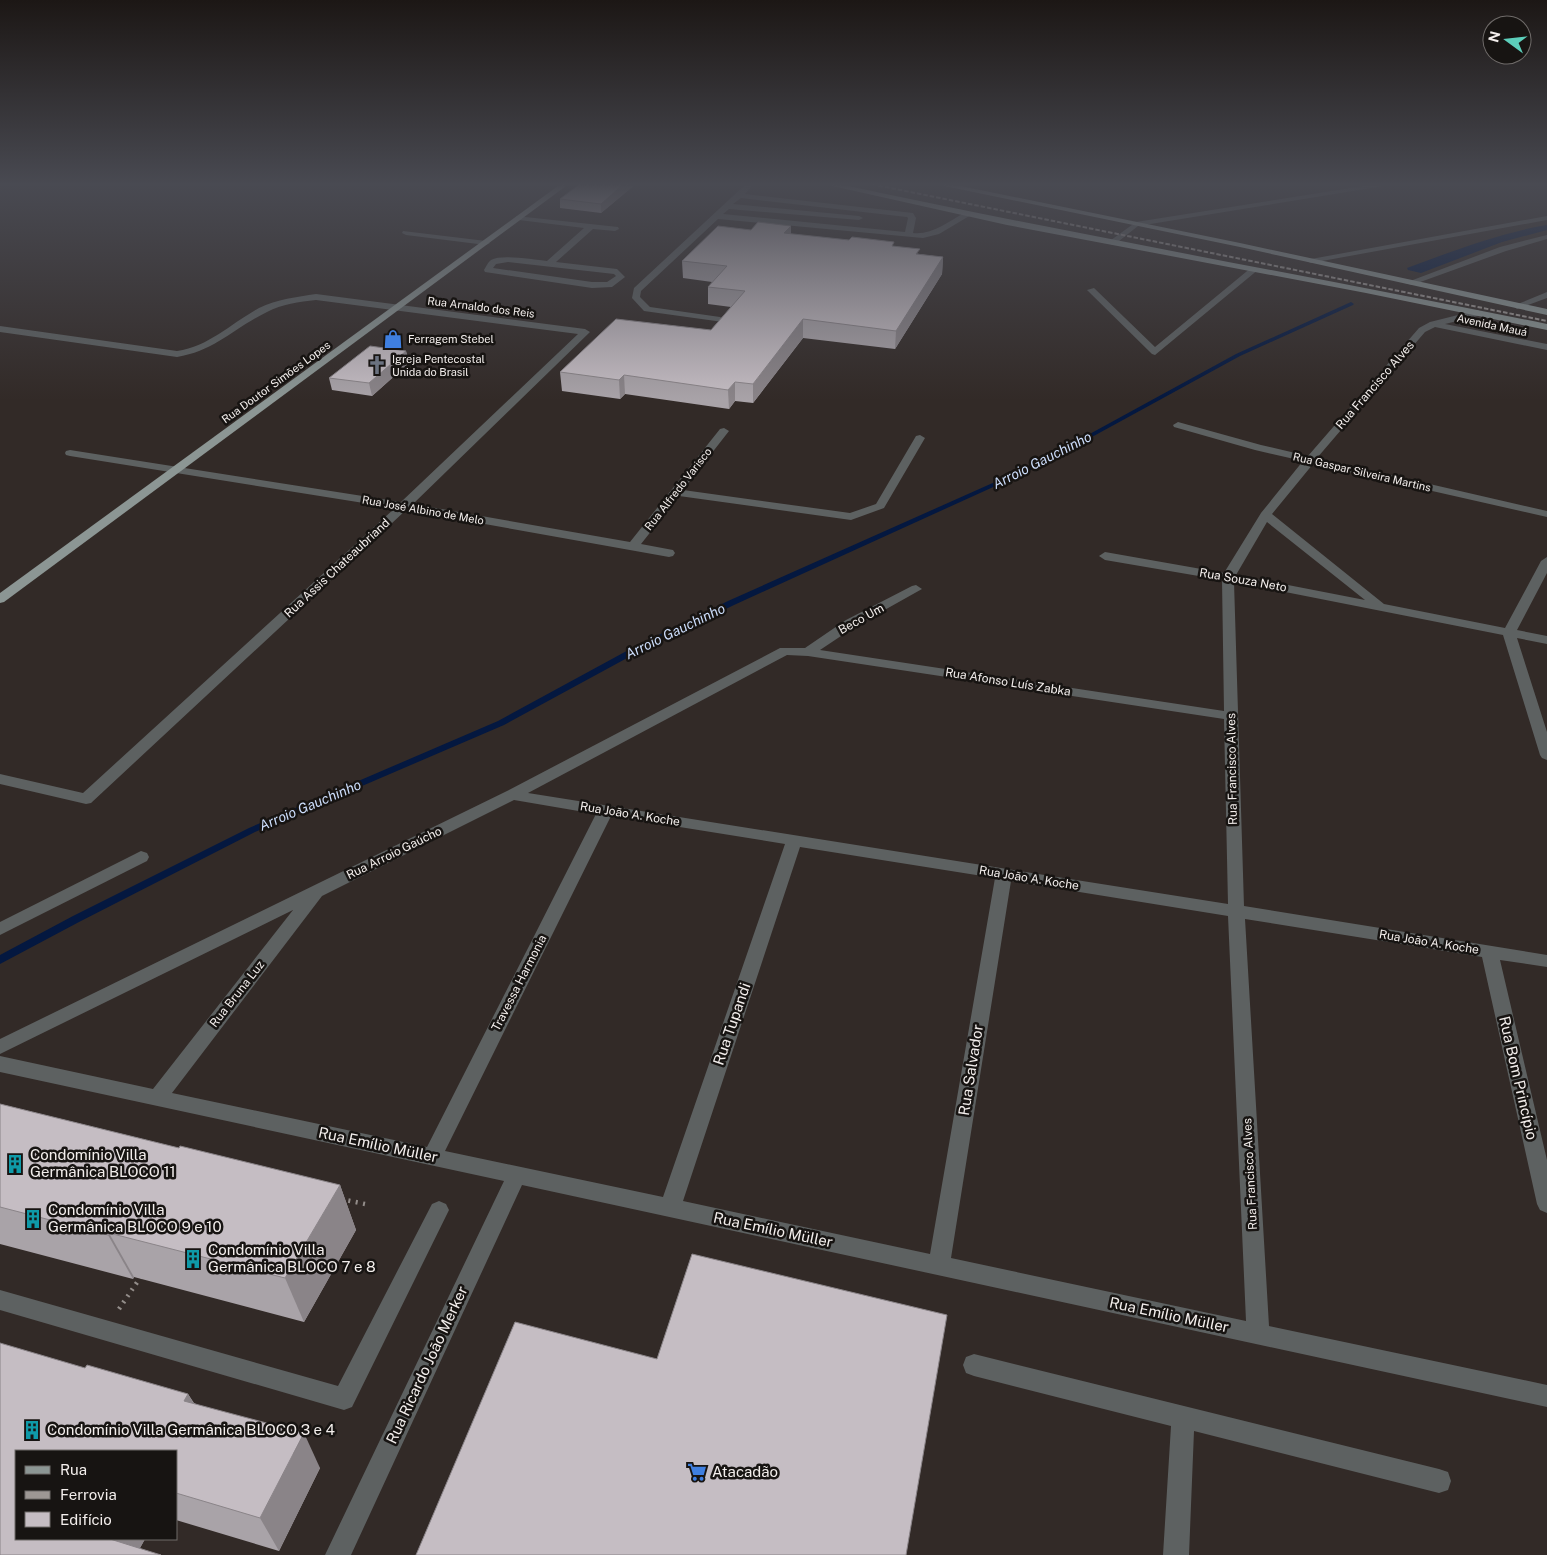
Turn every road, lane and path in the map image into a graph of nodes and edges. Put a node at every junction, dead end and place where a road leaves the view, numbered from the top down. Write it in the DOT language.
graph roads {
  1 [pos="469,256"];
  2 [pos="558,256"];
  3 [pos="674,256"];
  4 [pos="1181,256"];
  5 [pos="1284,256"];
  6 [pos="1340,256"];
  7 [pos="1486,256"];
  8 [pos="1310,261"];
  9 [pos="549,264"];
  10 [pos="1255,269"];
  11 [pos="1409,283"];
  12 [pos="1091,290"];
  13 [pos="1547,295"];
  14 [pos="1517,306"];
  15 [pos="398,308"];
  16 [pos="1547,312"];
  17 [pos="1478,313"];
  18 [pos="720,320"];
  19 [pos="1433,324"];
  20 [pos="1547,327"];
  21 [pos="0,329"];
  22 [pos="585,332"];
  23 [pos="1547,347"];
  24 [pos="1178,425"];
  25 [pos="724,431"];
  26 [pos="920,438"];
  27 [pos="70,453"];
  28 [pos="1310,460"];
  29 [pos="176,471"];
  30 [pos="676,492"];
  31 [pos="404,506"];
  32 [pos="1547,514"];
  33 [pos="1265,515"];
  34 [pos="633,546"];
  35 [pos="669,553"];
  36 [pos="1105,556"];
  37 [pos="1547,561"];
  38 [pos="1228,577"];
  39 [pos="916,589"];
  40 [pos="0,599"];
  41 [pos="1380,606"];
  42 [pos="1509,633"];
  43 [pos="1547,640"];
  44 [pos="785,651"];
  45 [pos="808,652"];
  46 [pos="1230,716"];
  47 [pos="1547,755"];
  48 [pos="0,779"];
  49 [pos="512,795"];
  50 [pos="606,810"];
  51 [pos="794,840"];
  52 [pos="141,857"];
  53 [pos="1004,874"];
  54 [pos="317,891"];
  55 [pos="1236,911"];
  56 [pos="0,929"];
  57 [pos="1490,952"];
  58 [pos="1547,961"];
  59 [pos="0,1047"];
  60 [pos="0,1064"];
  61 [pos="157,1098"];
  62 [pos="432,1157"];
  63 [pos="517,1175"];
  64 [pos="336,1197"];
  65 [pos="365,1204"];
  66 [pos="1547,1204"];
  67 [pos="670,1208"];
  68 [pos="439,1210"];
  69 [pos="939,1266"];
  70 [pos="143,1273"];
  71 [pos="0,1300"];
  72 [pos="104,1330"];
  73 [pos="1258,1334"];
  74 [pos="974,1365"];
  75 [pos="1547,1396"];
  76 [pos="1183,1418"];
  77 [pos="1439,1481"];
  78 [pos="338,1555"];
  79 [pos="1176,1555"];
  1 -- 15 [label="main road, Rua Doutor Simões Lopes"];
  2 -- 9 [label="street"];
  3 -- 18 [label="street"];
  4 -- 10 [label="main road, Avenida Mauá"];
  5 -- 8 [label="main road, Avenida Mauá"];
  6 -- 8 [label="street"];
  7 -- 11 [label="street"];
  8 -- 11 [label="main road, Avenida Mauá"];
  9 -- 9 [label="street"];
  10 -- 12 [label="street"];
  10 -- 17 [label="main road, Avenida Mauá"];
  11 -- 14 [label="main road, Avenida Mauá"];
  13 -- 14 [label="street"];
  14 -- 16 [label="main road, Avenida Mauá"];
  15 -- 21 [label="street, Rua Arnaldo dos Reis"];
  15 -- 22 [label="street, Rua Arnaldo dos Reis"];
  15 -- 29 [label="main road, Rua Doutor Simões Lopes"];
  17 -- 19 [label="street, Rua Francisco Alves"];
  17 -- 20 [label="main road, Avenida Mauá"];
  19 -- 23 [label="street, Avenida Mauá"];
  19 -- 28 [label="street, Rua Francisco Alves"];
  22 -- 31 [label="street, Rua Assis Chateaubriand"];
  24 -- 28 [label="street, Rua Gaspar Silveira Martins"];
  25 -- 30 [label="street, Rua Alfredo Varisco"];
  26 -- 30 [label="street"];
  27 -- 29 [label="street, Rua José Albino de Melo"];
  28 -- 32 [label="street, Rua Gaspar Silveira Martins"];
  28 -- 33 [label="street, Rua Francisco Alves"];
  29 -- 31 [label="street, Rua José Albino de Melo"];
  29 -- 40 [label="main road, Rua Doutor Simões Lopes"];
  30 -- 34 [label="street, Rua Alfredo Varisco"];
  31 -- 34 [label="street, Rua José Albino de Melo"];
  31 -- 48 [label="street, Rua Assis Chateaubriand"];
  33 -- 38 [label="street, Rua Francisco Alves"];
  33 -- 41 [label="street, Rua Souza Neto"];
  34 -- 35 [label="street, Rua José Albino de Melo"];
  36 -- 38 [label="street, Rua Souza Neto"];
  37 -- 42 [label="street"];
  38 -- 41 [label="street, Rua Souza Neto"];
  38 -- 46 [label="street, Rua Francisco Alves"];
  39 -- 45 [label="street, Beco Um"];
  41 -- 42 [label="street, Rua Souza Neto"];
  42 -- 43 [label="street, Rua Souza Neto"];
  42 -- 47 [label="street"];
  44 -- 45 [label="street, Rua Afonso Luís Zabka"];
  44 -- 49 [label="street, Rua Arroio Gaúcho"];
  45 -- 46 [label="street, Rua Afonso Luís Zabka"];
  46 -- 55 [label="street, Rua Francisco Alves"];
  49 -- 50 [label="street, Rua João A. Koche"];
  49 -- 54 [label="street, Rua Arroio Gaúcho"];
  50 -- 51 [label="street, Rua João A. Koche"];
  50 -- 62 [label="street, Travessa Harmonia"];
  51 -- 53 [label="street, Rua João A. Koche"];
  51 -- 67 [label="street, Rua Tupandi"];
  52 -- 56 [label="street"];
  53 -- 55 [label="street, Rua João A. Koche"];
  53 -- 69 [label="street, Rua Salvador"];
  54 -- 59 [label="street, Rua Arroio Gaúcho"];
  54 -- 61 [label="street, Rua Bruna Luz"];
  55 -- 57 [label="street, Rua João A. Koche"];
  55 -- 73 [label="street, Rua Francisco Alves"];
  57 -- 58 [label="street, Rua João A. Koche"];
  57 -- 66 [label="street, Rua Bom Princípio"];
  60 -- 61 [label="street, Rua Emílio Müller"];
  61 -- 62 [label="street, Rua Emílio Müller"];
  62 -- 63 [label="street, Rua Emílio Müller"];
  63 -- 67 [label="street, Rua Emílio Müller"];
  63 -- 78 [label="street, Rua Ricardo João Merker"];
  64 -- 65 [label="path"];
  67 -- 69 [label="street, Rua Emílio Müller"];
  68 -- 72 [label="street"];
  69 -- 73 [label="street, Rua Emílio Müller"];
  70 -- 72 [label="path"];
  71 -- 72 [label="street"];
  73 -- 75 [label="street, Rua Emílio Müller"];
  74 -- 76 [label="street"];
  76 -- 77 [label="street"];
  76 -- 79 [label="street"];
}
